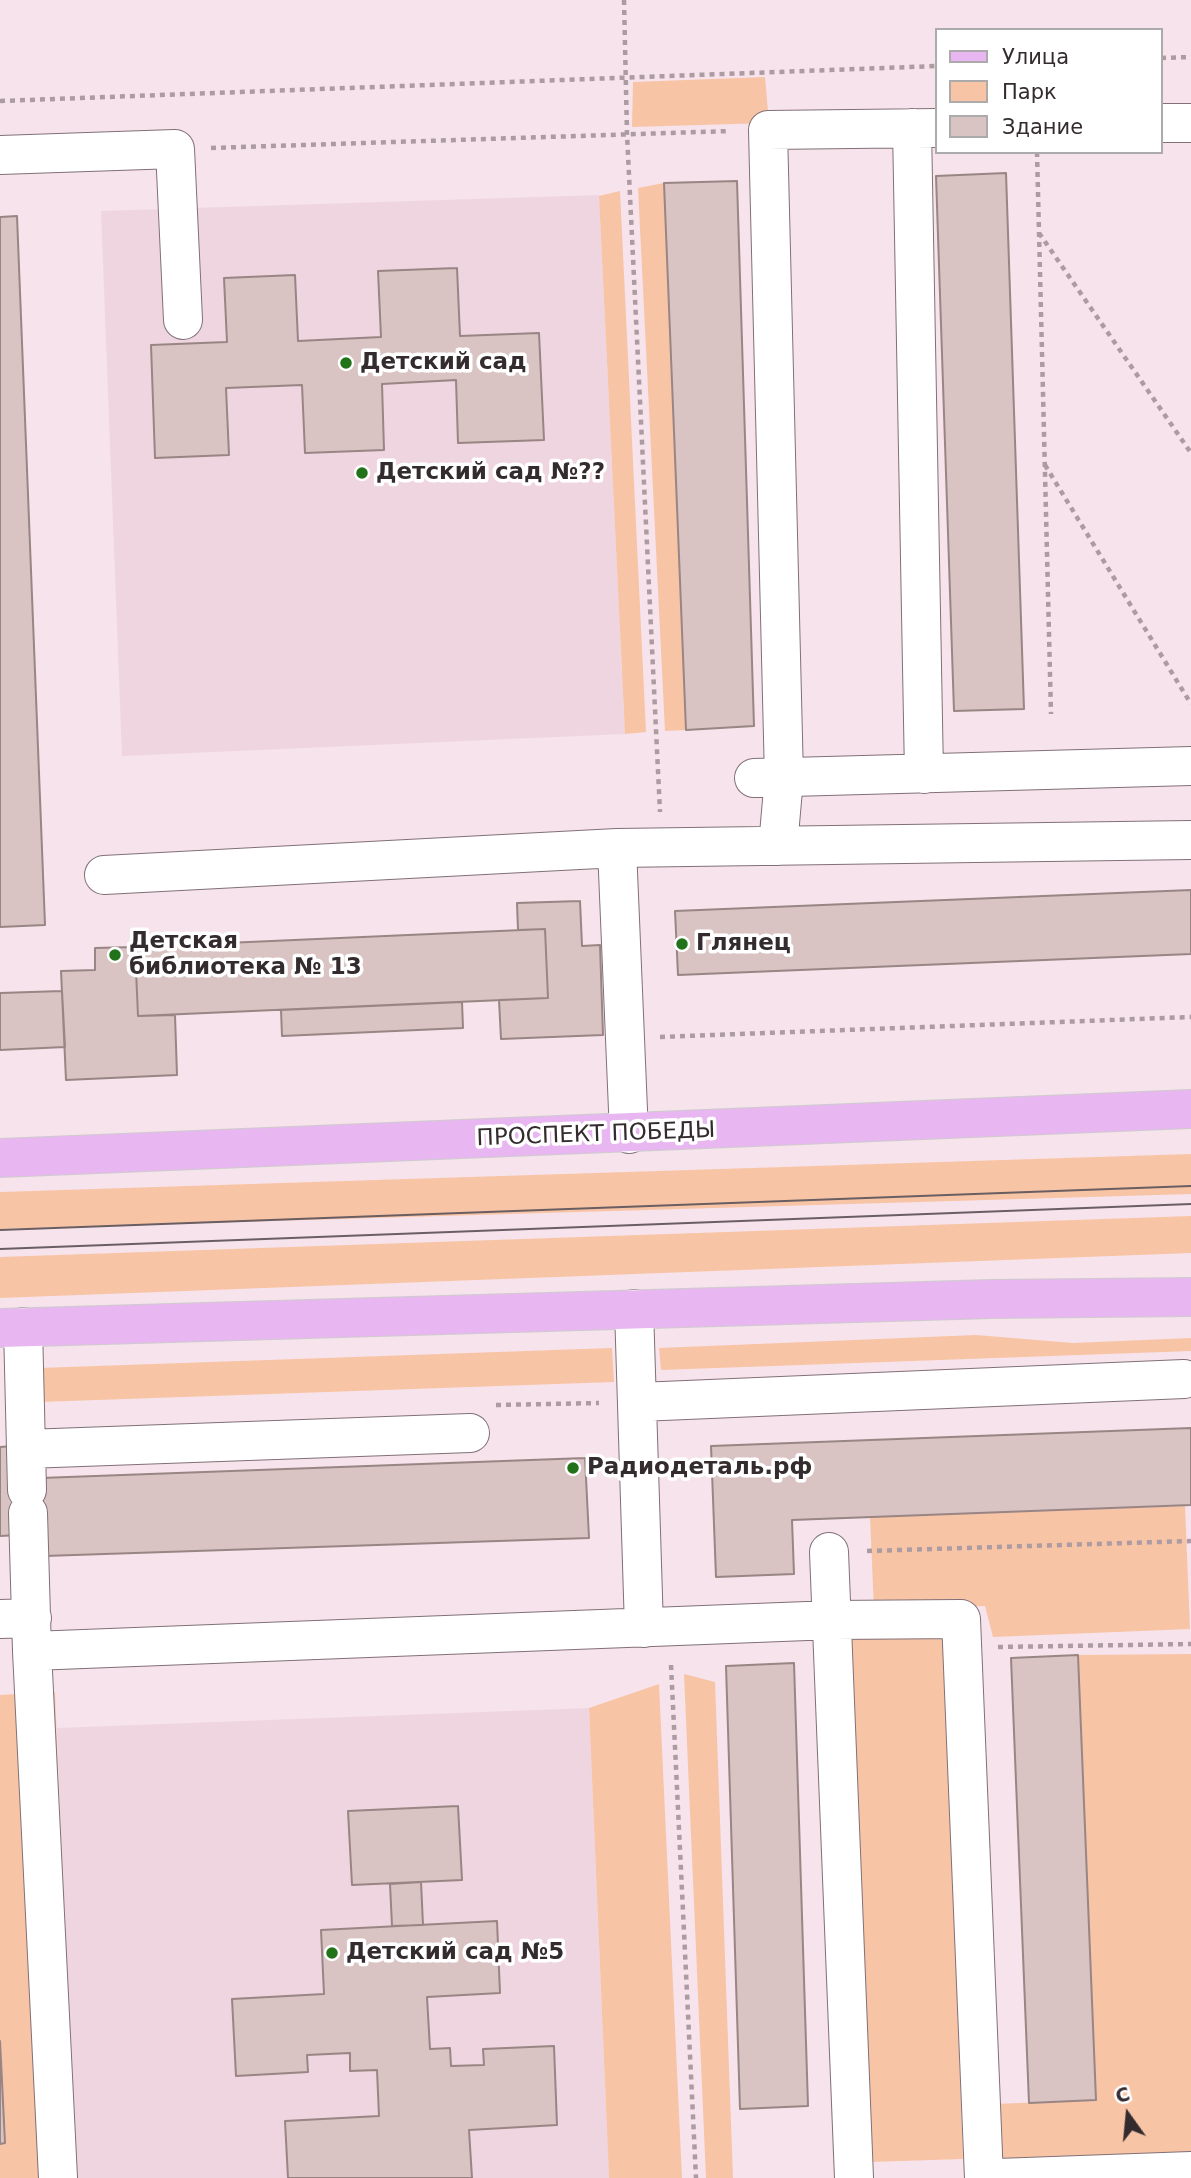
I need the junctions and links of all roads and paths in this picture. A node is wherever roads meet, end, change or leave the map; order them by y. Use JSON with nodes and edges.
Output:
{"nodes":[{"id":1,"x":624,"y":0,"type":"edge"},
{"id":2,"x":1191,"y":57,"type":"edge"},
{"id":3,"x":1163,"y":58,"type":"edge"},
{"id":4,"x":936,"y":66,"type":"edge"},
{"id":5,"x":628,"y":78,"type":"junction"},
{"id":6,"x":0,"y":101,"type":"edge"},
{"id":7,"x":1163,"y":123,"type":"edge"},
{"id":8,"x":1191,"y":123,"type":"edge"},
{"id":9,"x":924,"y":128,"type":"edge"},
{"id":10,"x":768,"y":130,"type":"junction"},
{"id":11,"x":627,"y":134,"type":"junction"},
{"id":12,"x":175,"y":149,"type":"junction"},
{"id":13,"x":1037,"y":154,"type":"edge"},
{"id":14,"x":0,"y":155,"type":"edge"},
{"id":15,"x":1039,"y":232,"type":"junction"},
{"id":16,"x":183,"y":320,"type":"dead end"},
{"id":17,"x":1191,"y":453,"type":"edge"},
{"id":18,"x":1045,"y":464,"type":"junction"},
{"id":19,"x":1191,"y":704,"type":"edge"},
{"id":20,"x":1051,"y":713,"type":"dead end"},
{"id":21,"x":1191,"y":766,"type":"edge"},
{"id":22,"x":924,"y":774,"type":"junction"},
{"id":23,"x":769,"y":778,"type":"junction"},
{"id":24,"x":1191,"y":840,"type":"edge"},
{"id":25,"x":778,"y":846,"type":"junction"},
{"id":26,"x":617,"y":848,"type":"junction"},
{"id":27,"x":662,"y":848,"type":"junction"},
{"id":28,"x":104,"y":875,"type":"dead end"},
{"id":29,"x":1191,"y":1017,"type":"edge"},
{"id":30,"x":625,"y":1038,"type":"junction"},
{"id":31,"x":1191,"y":1109,"type":"edge"},
{"id":32,"x":629,"y":1134,"type":"junction"},
{"id":33,"x":0,"y":1158,"type":"edge"},
{"id":34,"x":1191,"y":1297,"type":"edge"},
{"id":35,"x":634,"y":1309,"type":"junction"},
{"id":36,"x":11,"y":1327,"type":"edge"},
{"id":37,"x":1184,"y":1379,"type":"dead end"},
{"id":38,"x":639,"y":1402,"type":"junction"},
{"id":39,"x":470,"y":1433,"type":"dead end"},
{"id":40,"x":26,"y":1449,"type":"junction"},
{"id":41,"x":1191,"y":1541,"type":"edge"},
{"id":42,"x":830,"y":1552,"type":"joint"},
{"id":43,"x":833,"y":1620,"type":"junction"},
{"id":44,"x":657,"y":1628,"type":"junction"},
{"id":45,"x":21,"y":1629,"type":"edge"},
{"id":46,"x":1191,"y":1644,"type":"edge"},
{"id":47,"x":963,"y":1648,"type":"junction"},
{"id":48,"x":1191,"y":2171,"type":"edge"},
{"id":49,"x":58,"y":2178,"type":"edge"},
{"id":50,"x":696,"y":2178,"type":"edge"},
{"id":51,"x":854,"y":2178,"type":"edge"},
{"id":52,"x":984,"y":2178,"type":"edge"},
{"id":53,"x":998,"y":2178,"type":"edge"}],
"edges":[{"from":1,"to":5,"type":"path"},
{"from":2,"to":3,"type":"path"},
{"from":4,"to":5,"type":"path"},
{"from":5,"to":6,"type":"path"},
{"from":5,"to":11,"type":"path"},
{"from":7,"to":8,"type":"lane"},
{"from":9,"to":10,"type":"lane"},
{"from":9,"to":22,"type":"lane"},
{"from":10,"to":11,"type":"path"},
{"from":10,"to":23,"type":"lane"},
{"from":11,"to":12,"type":"path"},
{"from":11,"to":27,"type":"path"},
{"from":12,"to":14,"type":"lane"},
{"from":12,"to":16,"type":"lane"},
{"from":13,"to":15,"type":"path"},
{"from":15,"to":17,"type":"path"},
{"from":15,"to":18,"type":"path"},
{"from":18,"to":19,"type":"path"},
{"from":18,"to":20,"type":"path"},
{"from":21,"to":22,"type":"lane"},
{"from":22,"to":23,"type":"lane"},
{"from":23,"to":25,"type":"lane"},
{"from":24,"to":25,"type":"lane"},
{"from":25,"to":27,"type":"lane"},
{"from":26,"to":27,"type":"lane"},
{"from":26,"to":28,"type":"lane"},
{"from":26,"to":30,"type":"lane"},
{"from":29,"to":30,"type":"path"},
{"from":30,"to":32,"type":"lane"},
{"from":31,"to":32,"type":"main road","name":"ПРОСПЕКТ ПОБЕДЫ"},
{"from":32,"to":33,"type":"main road","name":"ПРОСПЕКТ ПОБЕДЫ"},
{"from":34,"to":35,"type":"main road"},
{"from":35,"to":36,"type":"main road"},
{"from":35,"to":38,"type":"lane"},
{"from":36,"to":40,"type":"lane"},
{"from":37,"to":38,"type":"lane"},
{"from":38,"to":44,"type":"lane"},
{"from":39,"to":40,"type":"lane"},
{"from":40,"to":45,"type":"lane"},
{"from":41,"to":42,"type":"path"},
{"from":42,"to":43,"type":"lane"},
{"from":43,"to":44,"type":"lane"},
{"from":43,"to":47,"type":"lane"},
{"from":43,"to":51,"type":"lane"},
{"from":44,"to":45,"type":"lane"},
{"from":44,"to":50,"type":"path"},
{"from":45,"to":49,"type":"lane"},
{"from":46,"to":47,"type":"path"},
{"from":47,"to":52,"type":"lane"},
{"from":48,"to":53,"type":"lane"}]}
